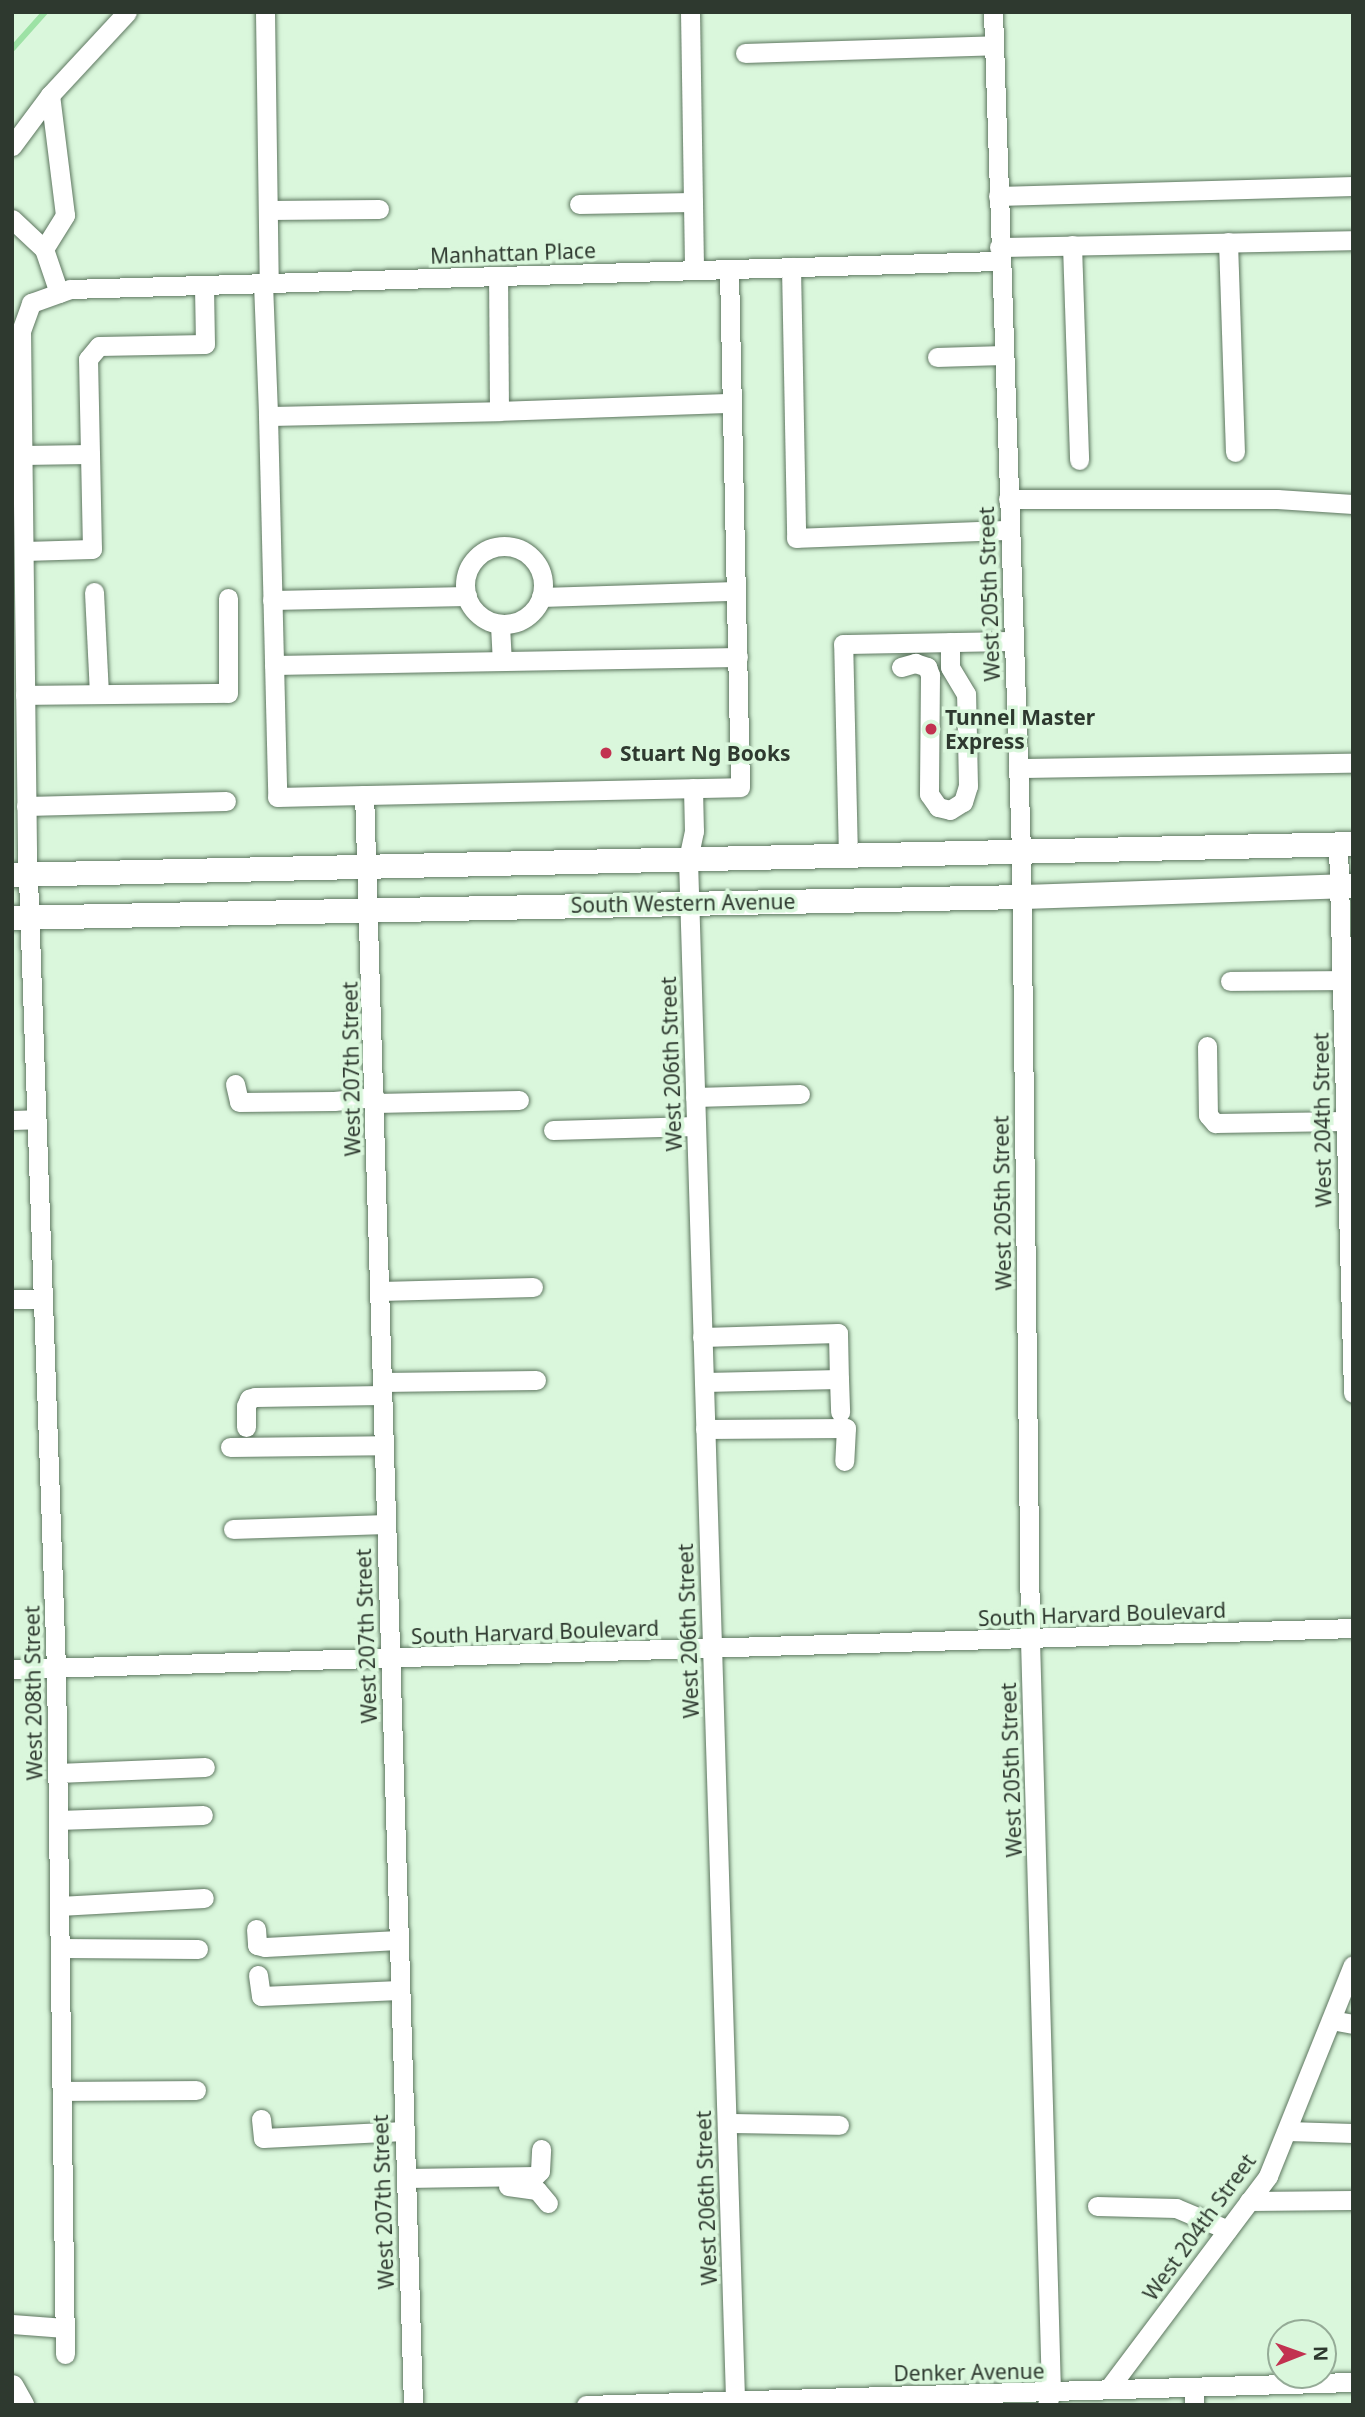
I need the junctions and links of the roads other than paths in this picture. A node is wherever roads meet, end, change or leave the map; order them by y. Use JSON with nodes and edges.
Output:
{"nodes":[{"id":1,"x":127,"y":12,"type":"edge"},
{"id":2,"x":265,"y":12,"type":"edge"},
{"id":3,"x":690,"y":12,"type":"edge"},
{"id":4,"x":993,"y":12,"type":"edge"},
{"id":5,"x":994,"y":45,"type":"junction"},
{"id":6,"x":745,"y":53,"type":"dead end"},
{"id":7,"x":50,"y":95,"type":"junction"},
{"id":8,"x":12,"y":146,"type":"edge"},
{"id":9,"x":1353,"y":186,"type":"edge"},
{"id":10,"x":998,"y":196,"type":"junction"},
{"id":11,"x":693,"y":202,"type":"junction"},
{"id":12,"x":579,"y":204,"type":"dead end"},
{"id":13,"x":379,"y":209,"type":"dead end"},
{"id":14,"x":268,"y":210,"type":"junction"},
{"id":15,"x":12,"y":219,"type":"edge"},
{"id":16,"x":1353,"y":240,"type":"edge"},
{"id":17,"x":1228,"y":242,"type":"junction"},
{"id":18,"x":1072,"y":245,"type":"junction"},
{"id":19,"x":44,"y":249,"type":"junction"},
{"id":20,"x":999,"y":254,"type":"junction"},
{"id":21,"x":791,"y":267,"type":"junction"},
{"id":22,"x":729,"y":269,"type":"junction"},
{"id":23,"x":694,"y":270,"type":"junction"},
{"id":24,"x":498,"y":276,"type":"junction"},
{"id":25,"x":266,"y":283,"type":"junction"},
{"id":26,"x":204,"y":285,"type":"junction"},
{"id":27,"x":59,"y":293,"type":"junction"},
{"id":28,"x":32,"y":303,"type":"joint"},
{"id":29,"x":1003,"y":355,"type":"junction"},
{"id":30,"x":937,"y":357,"type":"dead end"},
{"id":31,"x":17,"y":377,"type":"edge"},
{"id":32,"x":732,"y":403,"type":"junction"},
{"id":33,"x":499,"y":411,"type":"junction"},
{"id":34,"x":268,"y":416,"type":"junction"},
{"id":35,"x":1235,"y":453,"type":"dead end"},
{"id":36,"x":90,"y":454,"type":"junction"},
{"id":37,"x":22,"y":455,"type":"junction"},
{"id":38,"x":1079,"y":460,"type":"dead end"},
{"id":39,"x":1008,"y":499,"type":"junction"},
{"id":40,"x":1353,"y":504,"type":"edge"},
{"id":41,"x":1009,"y":530,"type":"junction"},
{"id":42,"x":20,"y":556,"type":"edge"},
{"id":43,"x":736,"y":591,"type":"junction"},
{"id":44,"x":94,"y":593,"type":"dead end"},
{"id":45,"x":467,"y":596,"type":"junction"},
{"id":46,"x":541,"y":597,"type":"junction"},
{"id":47,"x":228,"y":598,"type":"dead end"},
{"id":48,"x":272,"y":600,"type":"junction"},
{"id":49,"x":19,"y":625,"type":"edge"},
{"id":50,"x":500,"y":625,"type":"junction"},
{"id":51,"x":1014,"y":641,"type":"junction"},
{"id":52,"x":950,"y":642,"type":"junction"},
{"id":53,"x":737,"y":657,"type":"junction"},
{"id":54,"x":502,"y":661,"type":"junction"},
{"id":55,"x":274,"y":665,"type":"junction"},
{"id":56,"x":901,"y":667,"type":"dead end"},
{"id":57,"x":99,"y":694,"type":"junction"},
{"id":58,"x":25,"y":695,"type":"junction"},
{"id":59,"x":1353,"y":763,"type":"edge"},
{"id":60,"x":1018,"y":768,"type":"junction"},
{"id":61,"x":692,"y":788,"type":"junction"},
{"id":62,"x":365,"y":795,"type":"junction"},
{"id":63,"x":226,"y":801,"type":"dead end"},
{"id":64,"x":26,"y":806,"type":"junction"},
{"id":65,"x":1345,"y":845,"type":"edge"},
{"id":66,"x":1021,"y":853,"type":"junction"},
{"id":67,"x":848,"y":857,"type":"junction"},
{"id":68,"x":688,"y":860,"type":"junction"},
{"id":69,"x":368,"y":865,"type":"junction"},
{"id":70,"x":20,"y":875,"type":"edge"},
{"id":71,"x":1346,"y":886,"type":"edge"},
{"id":72,"x":1021,"y":897,"type":"junction"},
{"id":73,"x":689,"y":904,"type":"junction"},
{"id":74,"x":370,"y":911,"type":"junction"},
{"id":75,"x":20,"y":918,"type":"edge"},
{"id":76,"x":1341,"y":980,"type":"junction"},
{"id":77,"x":1230,"y":981,"type":"dead end"},
{"id":78,"x":1207,"y":1046,"type":"dead end"},
{"id":79,"x":235,"y":1084,"type":"dead end"},
{"id":80,"x":800,"y":1094,"type":"dead end"},
{"id":81,"x":695,"y":1097,"type":"junction"},
{"id":82,"x":375,"y":1100,"type":"junction"},
{"id":83,"x":519,"y":1101,"type":"dead end"},
{"id":84,"x":36,"y":1119,"type":"junction"},
{"id":85,"x":12,"y":1120,"type":"edge"},
{"id":86,"x":1345,"y":1121,"type":"junction"},
{"id":87,"x":696,"y":1126,"type":"junction"},
{"id":88,"x":553,"y":1130,"type":"dead end"},
{"id":89,"x":1350,"y":1267,"type":"edge"},
{"id":90,"x":533,"y":1287,"type":"dead end"},
{"id":91,"x":380,"y":1291,"type":"junction"},
{"id":92,"x":12,"y":1299,"type":"edge"},
{"id":93,"x":43,"y":1299,"type":"junction"},
{"id":94,"x":702,"y":1337,"type":"junction"},
{"id":95,"x":839,"y":1379,"type":"junction"},
{"id":96,"x":536,"y":1380,"type":"dead end"},
{"id":97,"x":704,"y":1382,"type":"junction"},
{"id":98,"x":382,"y":1389,"type":"junction"},
{"id":99,"x":1353,"y":1393,"type":"edge"},
{"id":100,"x":840,"y":1412,"type":"dead end"},
{"id":101,"x":246,"y":1427,"type":"dead end"},
{"id":102,"x":705,"y":1429,"type":"junction"},
{"id":103,"x":383,"y":1445,"type":"junction"},
{"id":104,"x":230,"y":1447,"type":"dead end"},
{"id":105,"x":844,"y":1461,"type":"dead end"},
{"id":106,"x":386,"y":1524,"type":"junction"},
{"id":107,"x":233,"y":1529,"type":"dead end"},
{"id":108,"x":1353,"y":1628,"type":"edge"},
{"id":109,"x":1030,"y":1640,"type":"junction"},
{"id":110,"x":712,"y":1650,"type":"junction"},
{"id":111,"x":389,"y":1659,"type":"junction"},
{"id":112,"x":56,"y":1668,"type":"junction"},
{"id":113,"x":12,"y":1669,"type":"edge"},
{"id":114,"x":205,"y":1767,"type":"dead end"},
{"id":115,"x":58,"y":1773,"type":"junction"},
{"id":116,"x":203,"y":1815,"type":"dead end"},
{"id":117,"x":58,"y":1820,"type":"junction"},
{"id":118,"x":204,"y":1898,"type":"dead end"},
{"id":119,"x":59,"y":1906,"type":"junction"},
{"id":120,"x":256,"y":1929,"type":"dead end"},
{"id":121,"x":398,"y":1940,"type":"junction"},
{"id":122,"x":60,"y":1948,"type":"junction"},
{"id":123,"x":198,"y":1949,"type":"dead end"},
{"id":124,"x":1353,"y":1965,"type":"edge"},
{"id":125,"x":258,"y":1975,"type":"dead end"},
{"id":126,"x":400,"y":1990,"type":"junction"},
{"id":127,"x":1331,"y":2020,"type":"junction"},
{"id":128,"x":1353,"y":2024,"type":"edge"},
{"id":129,"x":195,"y":2090,"type":"dead end"},
{"id":130,"x":62,"y":2091,"type":"junction"},
{"id":131,"x":261,"y":2119,"type":"dead end"},
{"id":132,"x":727,"y":2123,"type":"junction"},
{"id":133,"x":839,"y":2125,"type":"dead end"},
{"id":134,"x":404,"y":2131,"type":"junction"},
{"id":135,"x":1287,"y":2131,"type":"junction"},
{"id":136,"x":1353,"y":2133,"type":"edge"},
{"id":137,"x":541,"y":2148,"type":"dead end"},
{"id":138,"x":406,"y":2184,"type":"junction"},
{"id":139,"x":1353,"y":2200,"type":"edge"},
{"id":140,"x":1249,"y":2201,"type":"junction"},
{"id":141,"x":548,"y":2203,"type":"dead end"},
{"id":142,"x":1097,"y":2206,"type":"dead end"},
{"id":143,"x":1228,"y":2230,"type":"junction"},
{"id":144,"x":12,"y":2324,"type":"edge"},
{"id":145,"x":65,"y":2328,"type":"junction"},
{"id":146,"x":65,"y":2354,"type":"dead end"},
{"id":147,"x":1353,"y":2382,"type":"edge"},
{"id":148,"x":12,"y":2387,"type":"edge"},
{"id":149,"x":1109,"y":2388,"type":"junction"},
{"id":150,"x":1194,"y":2396,"type":"edge"},
{"id":151,"x":987,"y":2399,"type":"edge"},
{"id":152,"x":1049,"y":2399,"type":"edge"},
{"id":153,"x":735,"y":2400,"type":"junction"},
{"id":154,"x":628,"y":2404,"type":"edge"},
{"id":155,"x":22,"y":2405,"type":"edge"},
{"id":156,"x":412,"y":2405,"type":"edge"},
{"id":157,"x":586,"y":2405,"type":"edge"}],
"edges":[{"from":1,"to":7,"type":"street"},
{"from":2,"to":14,"type":"street"},
{"from":3,"to":11,"type":"street"},
{"from":4,"to":5,"type":"street","name":"West 205th Street"},
{"from":5,"to":6,"type":"street"},
{"from":5,"to":10,"type":"street","name":"West 205th Street"},
{"from":7,"to":8,"type":"street"},
{"from":7,"to":19,"type":"street"},
{"from":9,"to":10,"type":"street"},
{"from":10,"to":20,"type":"street","name":"West 205th Street"},
{"from":11,"to":12,"type":"street"},
{"from":11,"to":23,"type":"street"},
{"from":13,"to":14,"type":"street"},
{"from":14,"to":25,"type":"street"},
{"from":15,"to":19,"type":"street"},
{"from":16,"to":17,"type":"street","name":"Manhattan Place"},
{"from":17,"to":18,"type":"street","name":"Manhattan Place"},
{"from":17,"to":35,"type":"street"},
{"from":18,"to":20,"type":"street","name":"Manhattan Place"},
{"from":18,"to":38,"type":"street"},
{"from":19,"to":27,"type":"street"},
{"from":20,"to":21,"type":"street","name":"Manhattan Place"},
{"from":20,"to":29,"type":"street","name":"West 205th Street"},
{"from":21,"to":22,"type":"street","name":"Manhattan Place"},
{"from":21,"to":41,"type":"street"},
{"from":22,"to":23,"type":"street","name":"Manhattan Place"},
{"from":22,"to":32,"type":"street"},
{"from":23,"to":24,"type":"street","name":"Manhattan Place"},
{"from":24,"to":25,"type":"street","name":"Manhattan Place"},
{"from":24,"to":33,"type":"street"},
{"from":25,"to":26,"type":"street","name":"Manhattan Place"},
{"from":25,"to":34,"type":"street"},
{"from":26,"to":27,"type":"street","name":"Manhattan Place"},
{"from":26,"to":36,"type":"street"},
{"from":27,"to":28,"type":"street","name":"Manhattan Place"},
{"from":28,"to":31,"type":"street","name":"West 208th Street"},
{"from":29,"to":30,"type":"street"},
{"from":29,"to":39,"type":"street","name":"West 205th Street"},
{"from":31,"to":37,"type":"street","name":"West 208th Street"},
{"from":32,"to":33,"type":"street"},
{"from":32,"to":43,"type":"street"},
{"from":33,"to":34,"type":"street"},
{"from":34,"to":48,"type":"street"},
{"from":36,"to":37,"type":"street"},
{"from":36,"to":42,"type":"street"},
{"from":37,"to":42,"type":"street","name":"West 208th Street"},
{"from":39,"to":40,"type":"street"},
{"from":39,"to":41,"type":"street","name":"West 205th Street"},
{"from":41,"to":51,"type":"street","name":"West 205th Street"},
{"from":42,"to":49,"type":"street","name":"West 208th Street"},
{"from":43,"to":46,"type":"street"},
{"from":43,"to":53,"type":"street"},
{"from":44,"to":57,"type":"street"},
{"from":45,"to":46,"type":"street"},
{"from":45,"to":48,"type":"street"},
{"from":45,"to":50,"type":"street"},
{"from":46,"to":50,"type":"street"},
{"from":47,"to":57,"type":"street"},
{"from":48,"to":55,"type":"street"},
{"from":49,"to":58,"type":"street","name":"West 208th Street"},
{"from":50,"to":54,"type":"street"},
{"from":51,"to":52,"type":"street"},
{"from":51,"to":60,"type":"street","name":"West 205th Street"},
{"from":52,"to":56,"type":"street"},
{"from":52,"to":67,"type":"street"},
{"from":53,"to":54,"type":"street"},
{"from":53,"to":61,"type":"street"},
{"from":54,"to":55,"type":"street"},
{"from":55,"to":62,"type":"street"},
{"from":57,"to":58,"type":"street"},
{"from":58,"to":64,"type":"street","name":"West 208th Street"},
{"from":59,"to":60,"type":"street"},
{"from":60,"to":66,"type":"street","name":"West 205th Street"},
{"from":61,"to":62,"type":"street"},
{"from":61,"to":68,"type":"street","name":"West 206th Street"},
{"from":62,"to":69,"type":"street","name":"West 207th Street"},
{"from":63,"to":64,"type":"street"},
{"from":64,"to":70,"type":"street","name":"West 208th Street"},
{"from":65,"to":66,"type":"main road","name":"South Western Avenue"},
{"from":65,"to":71,"type":"street","name":"West 204th Street"},
{"from":66,"to":67,"type":"main road","name":"South Western Avenue"},
{"from":66,"to":72,"type":"street","name":"West 205th Street"},
{"from":67,"to":68,"type":"main road","name":"South Western Avenue"},
{"from":68,"to":69,"type":"main road","name":"South Western Avenue"},
{"from":68,"to":73,"type":"street","name":"West 206th Street"},
{"from":69,"to":70,"type":"main road","name":"South Western Avenue"},
{"from":69,"to":74,"type":"street","name":"West 207th Street"},
{"from":70,"to":75,"type":"street","name":"West 208th Street"},
{"from":71,"to":72,"type":"main road","name":"South Western Avenue"},
{"from":71,"to":76,"type":"street","name":"West 204th Street"},
{"from":72,"to":73,"type":"main road","name":"South Western Avenue"},
{"from":72,"to":109,"type":"street","name":"West 205th Street"},
{"from":73,"to":74,"type":"main road","name":"South Western Avenue"},
{"from":73,"to":81,"type":"street","name":"West 206th Street"},
{"from":74,"to":75,"type":"main road","name":"South Western Avenue"},
{"from":74,"to":82,"type":"street","name":"West 207th Street"},
{"from":75,"to":84,"type":"street","name":"West 208th Street"},
{"from":76,"to":77,"type":"street"},
{"from":76,"to":86,"type":"street","name":"West 204th Street"},
{"from":78,"to":86,"type":"street"},
{"from":79,"to":82,"type":"street"},
{"from":80,"to":81,"type":"street"},
{"from":81,"to":87,"type":"street","name":"West 206th Street"},
{"from":82,"to":83,"type":"street"},
{"from":82,"to":91,"type":"street","name":"West 207th Street"},
{"from":84,"to":85,"type":"street"},
{"from":84,"to":93,"type":"street","name":"West 208th Street"},
{"from":86,"to":89,"type":"street","name":"West 204th Street"},
{"from":87,"to":88,"type":"street"},
{"from":87,"to":94,"type":"street","name":"West 206th Street"},
{"from":89,"to":99,"type":"street","name":"West 204th Street"},
{"from":90,"to":91,"type":"street"},
{"from":91,"to":98,"type":"street","name":"West 207th Street"},
{"from":92,"to":93,"type":"street"},
{"from":93,"to":112,"type":"street","name":"West 208th Street"},
{"from":94,"to":95,"type":"street"},
{"from":94,"to":97,"type":"street","name":"West 206th Street"},
{"from":95,"to":97,"type":"street"},
{"from":95,"to":100,"type":"street"},
{"from":96,"to":98,"type":"street"},
{"from":97,"to":102,"type":"street","name":"West 206th Street"},
{"from":98,"to":101,"type":"street"},
{"from":98,"to":103,"type":"street","name":"West 207th Street"},
{"from":102,"to":105,"type":"street"},
{"from":102,"to":110,"type":"street","name":"West 206th Street"},
{"from":103,"to":104,"type":"street"},
{"from":103,"to":106,"type":"street","name":"West 207th Street"},
{"from":106,"to":107,"type":"street"},
{"from":106,"to":111,"type":"street","name":"West 207th Street"},
{"from":108,"to":109,"type":"street","name":"South Harvard Boulevard"},
{"from":109,"to":110,"type":"street","name":"South Harvard Boulevard"},
{"from":109,"to":152,"type":"street","name":"West 205th Street"},
{"from":110,"to":111,"type":"street","name":"South Harvard Boulevard"},
{"from":110,"to":132,"type":"street","name":"West 206th Street"},
{"from":111,"to":112,"type":"street","name":"South Harvard Boulevard"},
{"from":111,"to":121,"type":"street","name":"West 207th Street"},
{"from":112,"to":113,"type":"street","name":"South Harvard Boulevard"},
{"from":112,"to":115,"type":"street","name":"West 208th Street"},
{"from":114,"to":115,"type":"street"},
{"from":115,"to":117,"type":"street","name":"West 208th Street"},
{"from":116,"to":117,"type":"street"},
{"from":117,"to":119,"type":"street","name":"West 208th Street"},
{"from":118,"to":119,"type":"street"},
{"from":119,"to":122,"type":"street","name":"West 208th Street"},
{"from":120,"to":121,"type":"street"},
{"from":121,"to":126,"type":"street","name":"West 207th Street"},
{"from":122,"to":123,"type":"street"},
{"from":122,"to":130,"type":"street","name":"West 208th Street"},
{"from":124,"to":127,"type":"street","name":"West 204th Street"},
{"from":125,"to":126,"type":"street"},
{"from":126,"to":134,"type":"street","name":"West 207th Street"},
{"from":127,"to":128,"type":"street"},
{"from":127,"to":135,"type":"street","name":"West 204th Street"},
{"from":129,"to":130,"type":"street"},
{"from":130,"to":145,"type":"street","name":"West 208th Street"},
{"from":131,"to":134,"type":"street"},
{"from":132,"to":133,"type":"street"},
{"from":132,"to":153,"type":"street","name":"West 206th Street"},
{"from":134,"to":138,"type":"street","name":"West 207th Street"},
{"from":135,"to":136,"type":"street"},
{"from":135,"to":140,"type":"street","name":"West 204th Street"},
{"from":137,"to":138,"type":"street"},
{"from":138,"to":141,"type":"street"},
{"from":138,"to":156,"type":"street","name":"West 207th Street"},
{"from":139,"to":140,"type":"street"},
{"from":140,"to":143,"type":"street","name":"West 204th Street"},
{"from":142,"to":143,"type":"street"},
{"from":143,"to":149,"type":"street","name":"West 204th Street"},
{"from":144,"to":145,"type":"street"},
{"from":145,"to":146,"type":"street","name":"West 208th Street"},
{"from":147,"to":150,"type":"street","name":"Denker Avenue"},
{"from":148,"to":155,"type":"main road"},
{"from":149,"to":150,"type":"street","name":"Denker Avenue"},
{"from":149,"to":152,"type":"street","name":"Denker Avenue"},
{"from":151,"to":152,"type":"street","name":"Denker Avenue"},
{"from":151,"to":153,"type":"street","name":"Denker Avenue"},
{"from":153,"to":154,"type":"street","name":"Denker Avenue"},
{"from":154,"to":157,"type":"street","name":"Denker Avenue"}]}
